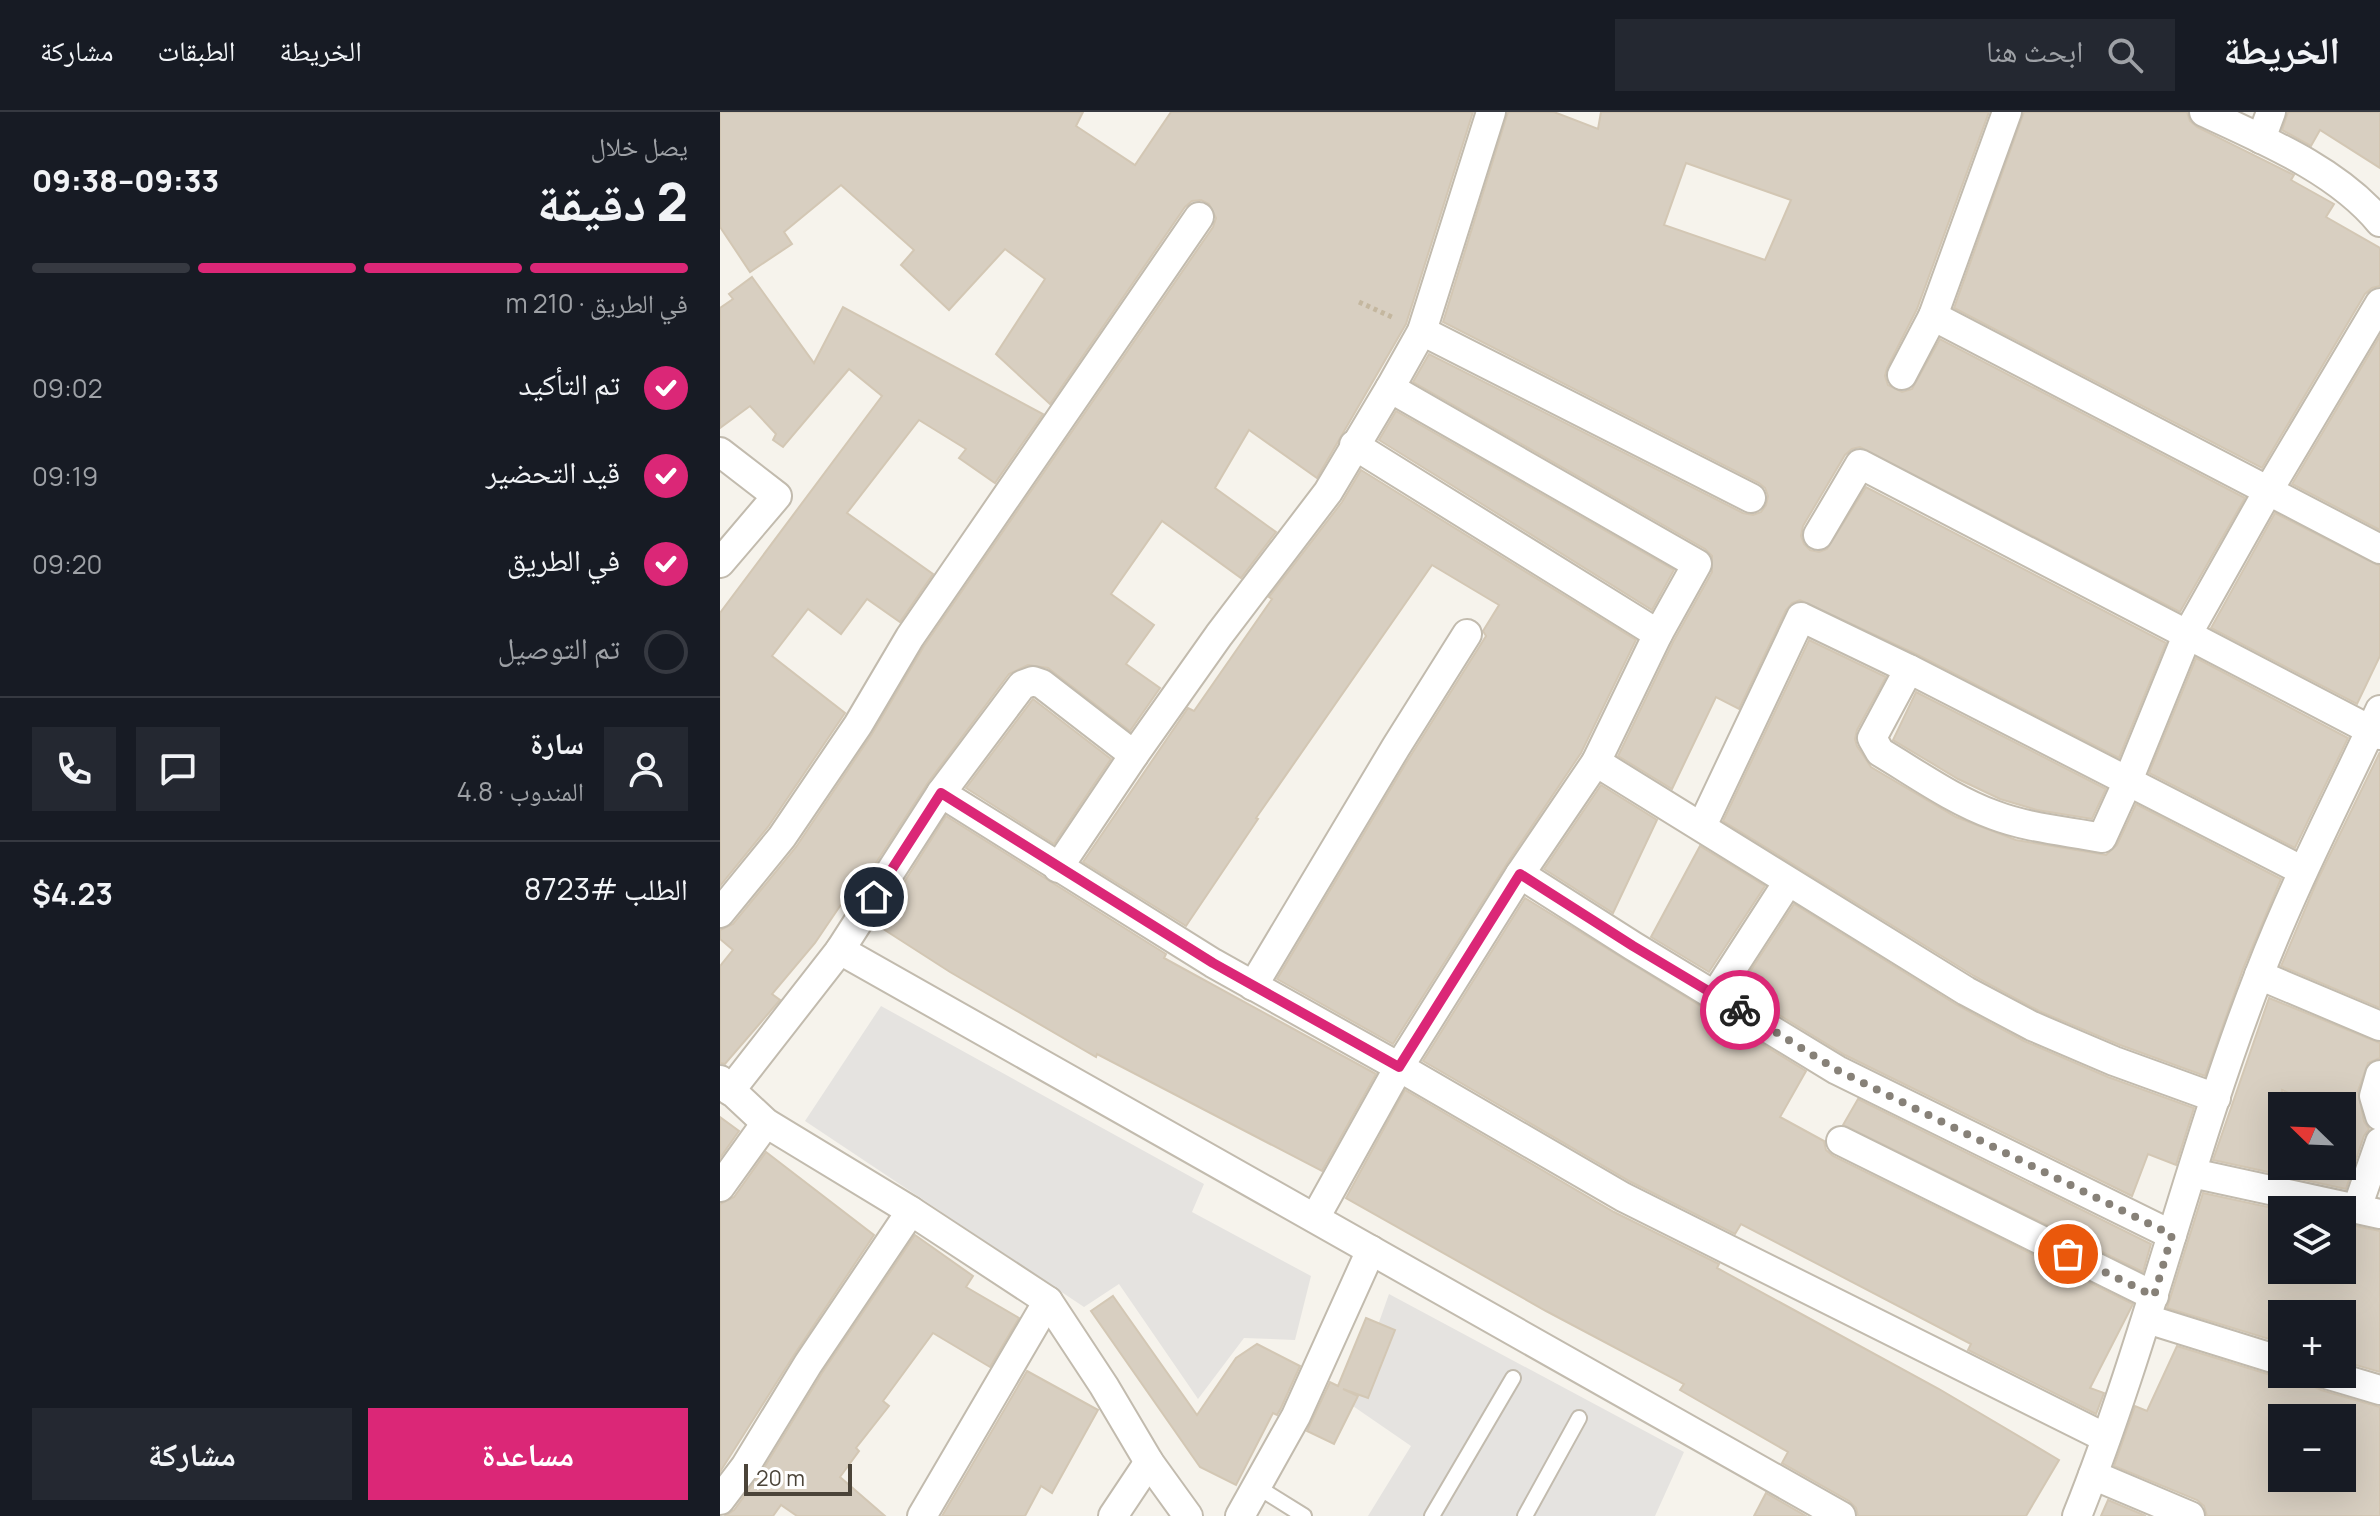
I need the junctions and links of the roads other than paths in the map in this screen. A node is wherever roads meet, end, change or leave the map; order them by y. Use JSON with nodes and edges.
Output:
{"nodes":[{"id":1,"x":1491,"y":112,"type":"edge"},
{"id":2,"x":2007,"y":112,"type":"edge"},
{"id":3,"x":2204,"y":112,"type":"edge"},
{"id":4,"x":2271,"y":112,"type":"edge"},
{"id":5,"x":2261,"y":139,"type":"junction"},
{"id":6,"x":1199,"y":217,"type":"dead end"},
{"id":7,"x":2380,"y":222,"type":"edge"},
{"id":8,"x":2380,"y":303,"type":"edge"},
{"id":9,"x":1933,"y":316,"type":"junction"},
{"id":10,"x":1422,"y":331,"type":"junction"},
{"id":11,"x":1902,"y":375,"type":"dead end"},
{"id":12,"x":1390,"y":388,"type":"junction"},
{"id":13,"x":1354,"y":445,"type":"junction"},
{"id":14,"x":720,"y":452,"type":"edge"},
{"id":15,"x":2268,"y":491,"type":"junction"},
{"id":16,"x":1751,"y":498,"type":"dead end"},
{"id":17,"x":1818,"y":535,"type":"dead end"},
{"id":18,"x":2380,"y":549,"type":"edge"},
{"id":19,"x":720,"y":563,"type":"edge"},
{"id":20,"x":2188,"y":633,"type":"junction"},
{"id":21,"x":1467,"y":634,"type":"dead end"},
{"id":22,"x":1658,"y":634,"type":"junction"},
{"id":23,"x":1909,"y":669,"type":"junction"},
{"id":24,"x":2377,"y":725,"type":"edge"},
{"id":25,"x":1134,"y":755,"type":"junction"},
{"id":26,"x":1596,"y":762,"type":"junction"},
{"id":27,"x":2127,"y":783,"type":"junction"},
{"id":28,"x":941,"y":793,"type":"junction"},
{"id":29,"x":1702,"y":826,"type":"junction"},
{"id":30,"x":1058,"y":868,"type":"junction"},
{"id":31,"x":2303,"y":871,"type":"junction"},
{"id":32,"x":1520,"y":874,"type":"junction"},
{"id":33,"x":1788,"y":882,"type":"junction"},
{"id":34,"x":720,"y":913,"type":"edge"},
{"id":35,"x":840,"y":950,"type":"junction"},
{"id":36,"x":2259,"y":975,"type":"junction"},
{"id":37,"x":1253,"y":986,"type":"junction"},
{"id":38,"x":1715,"y":995,"type":"junction"},
{"id":39,"x":2380,"y":1026,"type":"edge"},
{"id":40,"x":1399,"y":1067,"type":"junction"},
{"id":41,"x":2380,"y":1075,"type":"edge"},
{"id":42,"x":725,"y":1086,"type":"edge"},
{"id":43,"x":2216,"y":1098,"type":"junction"},
{"id":44,"x":2380,"y":1116,"type":"edge"},
{"id":45,"x":766,"y":1123,"type":"junction"},
{"id":46,"x":1841,"y":1141,"type":"dead end"},
{"id":47,"x":2380,"y":1142,"type":"edge"},
{"id":48,"x":2192,"y":1173,"type":"junction"},
{"id":49,"x":720,"y":1187,"type":"edge"},
{"id":50,"x":911,"y":1211,"type":"junction"},
{"id":51,"x":2369,"y":1211,"type":"edge"},
{"id":52,"x":1315,"y":1218,"type":"junction"},
{"id":53,"x":2172,"y":1235,"type":"junction"},
{"id":54,"x":1371,"y":1250,"type":"junction"},
{"id":55,"x":1048,"y":1301,"type":"junction"},
{"id":56,"x":2150,"y":1307,"type":"junction"},
{"id":57,"x":2268,"y":1355,"type":"edge"},
{"id":58,"x":1513,"y":1378,"type":"dead end"},
{"id":59,"x":2356,"y":1383,"type":"edge"},
{"id":60,"x":2380,"y":1390,"type":"edge"},
{"id":61,"x":1579,"y":1418,"type":"dead end"},
{"id":62,"x":2106,"y":1438,"type":"junction"},
{"id":63,"x":1149,"y":1462,"type":"junction"},
{"id":64,"x":2093,"y":1475,"type":"junction"},
{"id":65,"x":1256,"y":1486,"type":"junction"},
{"id":66,"x":720,"y":1500,"type":"edge"},
{"id":67,"x":922,"y":1516,"type":"edge"},
{"id":68,"x":1113,"y":1516,"type":"edge"},
{"id":69,"x":1188,"y":1516,"type":"edge"},
{"id":70,"x":1240,"y":1516,"type":"edge"},
{"id":71,"x":1304,"y":1516,"type":"edge"},
{"id":72,"x":1432,"y":1516,"type":"edge"},
{"id":73,"x":1525,"y":1516,"type":"edge"},
{"id":74,"x":1841,"y":1516,"type":"edge"},
{"id":75,"x":2077,"y":1516,"type":"edge"},
{"id":76,"x":2190,"y":1516,"type":"edge"}],
"edges":[{"from":1,"to":10,"type":"street"},
{"from":2,"to":9,"type":"street"},
{"from":3,"to":5,"type":"street"},
{"from":4,"to":5,"type":"street"},
{"from":5,"to":7,"type":"street"},
{"from":6,"to":34,"type":"street"},
{"from":8,"to":15,"type":"street"},
{"from":9,"to":11,"type":"street"},
{"from":9,"to":15,"type":"street"},
{"from":10,"to":12,"type":"street"},
{"from":10,"to":16,"type":"street"},
{"from":12,"to":13,"type":"street"},
{"from":12,"to":22,"type":"street"},
{"from":13,"to":22,"type":"street"},
{"from":13,"to":25,"type":"street"},
{"from":14,"to":19,"type":"street"},
{"from":15,"to":18,"type":"street"},
{"from":15,"to":20,"type":"street"},
{"from":17,"to":20,"type":"street"},
{"from":20,"to":24,"type":"street"},
{"from":20,"to":27,"type":"street"},
{"from":21,"to":37,"type":"street"},
{"from":22,"to":26,"type":"street"},
{"from":23,"to":27,"type":"street"},
{"from":23,"to":27,"type":"street"},
{"from":23,"to":29,"type":"street"},
{"from":24,"to":31,"type":"street"},
{"from":25,"to":28,"type":"street"},
{"from":25,"to":30,"type":"street"},
{"from":26,"to":29,"type":"street"},
{"from":26,"to":32,"type":"street"},
{"from":27,"to":31,"type":"street"},
{"from":28,"to":30,"type":"street"},
{"from":28,"to":35,"type":"street"},
{"from":29,"to":33,"type":"street"},
{"from":30,"to":37,"type":"street"},
{"from":31,"to":36,"type":"street"},
{"from":32,"to":38,"type":"street"},
{"from":32,"to":40,"type":"street"},
{"from":33,"to":38,"type":"street"},
{"from":33,"to":43,"type":"street"},
{"from":35,"to":42,"type":"street"},
{"from":35,"to":52,"type":"street"},
{"from":36,"to":39,"type":"street"},
{"from":36,"to":43,"type":"street"},
{"from":37,"to":40,"type":"street"},
{"from":38,"to":53,"type":"street"},
{"from":40,"to":52,"type":"street"},
{"from":40,"to":62,"type":"street"},
{"from":41,"to":44,"type":"street"},
{"from":42,"to":45,"type":"street"},
{"from":43,"to":48,"type":"street"},
{"from":45,"to":49,"type":"street"},
{"from":45,"to":50,"type":"street"},
{"from":46,"to":56,"type":"street"},
{"from":47,"to":51,"type":"street"},
{"from":48,"to":51,"type":"street"},
{"from":48,"to":53,"type":"street"},
{"from":50,"to":55,"type":"street"},
{"from":50,"to":66,"type":"street"},
{"from":52,"to":54,"type":"street"},
{"from":53,"to":56,"type":"street"},
{"from":54,"to":65,"type":"street"},
{"from":54,"to":74,"type":"street"},
{"from":55,"to":63,"type":"street"},
{"from":55,"to":67,"type":"street"},
{"from":56,"to":57,"type":"street"},
{"from":56,"to":62,"type":"street"},
{"from":58,"to":72,"type":"lane"},
{"from":59,"to":60,"type":"street"},
{"from":61,"to":73,"type":"lane"},
{"from":62,"to":64,"type":"street"},
{"from":63,"to":68,"type":"street"},
{"from":63,"to":69,"type":"street"},
{"from":64,"to":75,"type":"street"},
{"from":64,"to":76,"type":"street"},
{"from":65,"to":70,"type":"street"},
{"from":65,"to":71,"type":"lane"}]}
